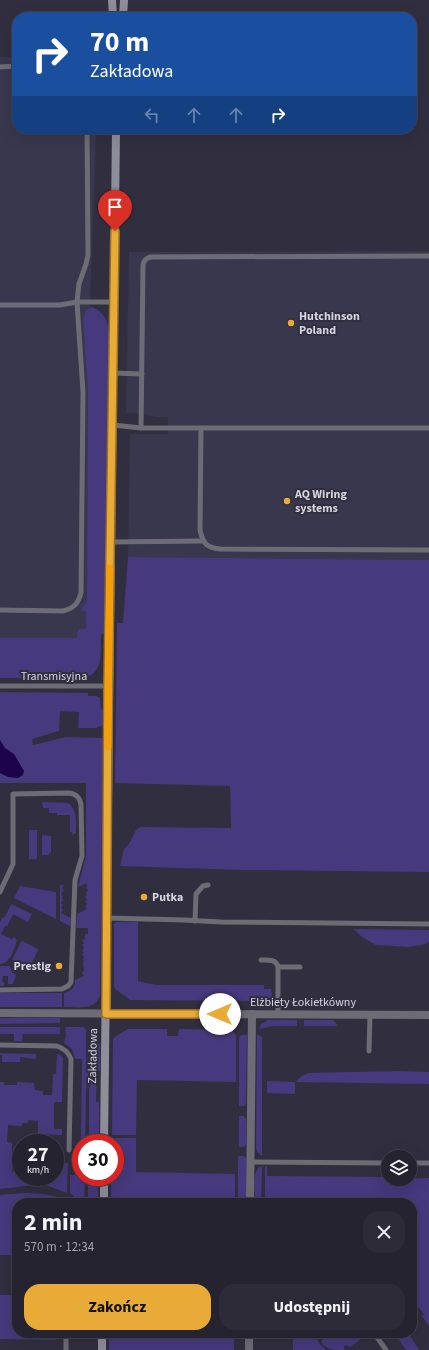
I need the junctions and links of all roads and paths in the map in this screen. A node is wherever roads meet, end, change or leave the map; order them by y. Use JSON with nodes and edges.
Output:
{"nodes":[{"id":1,"x":112,"y":0,"type":"edge"},
{"id":2,"x":124,"y":0,"type":"edge"},
{"id":3,"x":113,"y":12,"type":"edge"},
{"id":4,"x":123,"y":12,"type":"edge"},
{"id":5,"x":12,"y":66,"type":"edge"},
{"id":6,"x":0,"y":67,"type":"edge"},
{"id":7,"x":87,"y":134,"type":"edge"},
{"id":8,"x":116,"y":134,"type":"edge"},
{"id":9,"x":429,"y":256,"type":"edge"},
{"id":10,"x":76,"y":302,"type":"junction"},
{"id":11,"x":114,"y":302,"type":"junction"},
{"id":12,"x":0,"y":305,"type":"edge"},
{"id":13,"x":113,"y":373,"type":"junction"},
{"id":14,"x":142,"y":374,"type":"junction"},
{"id":15,"x":113,"y":425,"type":"junction"},
{"id":16,"x":141,"y":428,"type":"junction"},
{"id":17,"x":201,"y":428,"type":"junction"},
{"id":18,"x":429,"y":428,"type":"edge"},
{"id":19,"x":204,"y":541,"type":"junction"},
{"id":20,"x":111,"y":542,"type":"junction"},
{"id":21,"x":429,"y":550,"type":"edge"},
{"id":22,"x":0,"y":610,"type":"edge"},
{"id":23,"x":0,"y":686,"type":"edge"},
{"id":24,"x":108,"y":686,"type":"junction"},
{"id":25,"x":208,"y":885,"type":"dead end"},
{"id":26,"x":0,"y":892,"type":"edge"},
{"id":27,"x":106,"y":918,"type":"junction"},
{"id":28,"x":195,"y":921,"type":"junction"},
{"id":29,"x":429,"y":924,"type":"edge"},
{"id":30,"x":262,"y":960,"type":"dead end"},
{"id":31,"x":278,"y":967,"type":"junction"},
{"id":32,"x":300,"y":967,"type":"dead end"},
{"id":33,"x":0,"y":990,"type":"edge"},
{"id":34,"x":0,"y":1013,"type":"edge"},
{"id":35,"x":106,"y":1014,"type":"junction"},
{"id":36,"x":252,"y":1014,"type":"junction"},
{"id":37,"x":278,"y":1014,"type":"junction"},
{"id":38,"x":370,"y":1015,"type":"junction"},
{"id":39,"x":429,"y":1015,"type":"edge"},
{"id":40,"x":0,"y":1045,"type":"edge"},
{"id":41,"x":369,"y":1051,"type":"dead end"},
{"id":42,"x":104,"y":1134,"type":"edge"},
{"id":43,"x":69,"y":1150,"type":"dead end"},
{"id":44,"x":251,"y":1162,"type":"junction"},
{"id":45,"x":381,"y":1163,"type":"edge"},
{"id":46,"x":417,"y":1163,"type":"edge"},
{"id":47,"x":429,"y":1163,"type":"edge"},
{"id":48,"x":104,"y":1186,"type":"edge"},
{"id":49,"x":104,"y":1198,"type":"edge"},
{"id":50,"x":250,"y":1198,"type":"edge"},
{"id":51,"x":66,"y":1338,"type":"edge"},
{"id":52,"x":102,"y":1338,"type":"edge"},
{"id":53,"x":249,"y":1338,"type":"edge"},
{"id":54,"x":378,"y":1338,"type":"edge"},
{"id":55,"x":66,"y":1350,"type":"edge"},
{"id":56,"x":102,"y":1350,"type":"edge"},
{"id":57,"x":249,"y":1350,"type":"edge"},
{"id":58,"x":386,"y":1350,"type":"edge"}],
"edges":[{"from":1,"to":3,"type":"street"},
{"from":2,"to":4,"type":"street"},
{"from":5,"to":6,"type":"lane"},
{"from":7,"to":10,"type":"lane"},
{"from":8,"to":11,"type":"street","name":"Zakładowa"},
{"from":9,"to":14,"type":"lane"},
{"from":10,"to":11,"type":"lane"},
{"from":10,"to":12,"type":"lane"},
{"from":10,"to":22,"type":"lane"},
{"from":11,"to":13,"type":"street","name":"Zakładowa"},
{"from":13,"to":14,"type":"lane"},
{"from":13,"to":15,"type":"street","name":"Zakładowa"},
{"from":14,"to":16,"type":"lane"},
{"from":15,"to":16,"type":"lane"},
{"from":15,"to":20,"type":"street","name":"Zakładowa"},
{"from":16,"to":17,"type":"lane"},
{"from":17,"to":18,"type":"lane"},
{"from":17,"to":19,"type":"lane"},
{"from":19,"to":20,"type":"lane"},
{"from":19,"to":21,"type":"lane"},
{"from":20,"to":24,"type":"street","name":"Zakładowa"},
{"from":23,"to":24,"type":"lane","name":"Transmisyjna"},
{"from":24,"to":27,"type":"street","name":"Zakładowa"},
{"from":25,"to":28,"type":"lane"},
{"from":26,"to":33,"type":"lane"},
{"from":27,"to":28,"type":"lane"},
{"from":27,"to":35,"type":"street","name":"Zakładowa"},
{"from":28,"to":29,"type":"lane"},
{"from":30,"to":31,"type":"lane"},
{"from":31,"to":32,"type":"lane"},
{"from":31,"to":37,"type":"lane"},
{"from":34,"to":35,"type":"street","name":"Elżbiety Łokietkówny"},
{"from":35,"to":36,"type":"street","name":"Elżbiety Łokietkówny"},
{"from":35,"to":42,"type":"street","name":"Zakładowa"},
{"from":36,"to":37,"type":"street","name":"Elżbiety Łokietkówny"},
{"from":36,"to":44,"type":"street"},
{"from":37,"to":38,"type":"street","name":"Elżbiety Łokietkówny"},
{"from":38,"to":39,"type":"street","name":"Elżbiety Łokietkówny"},
{"from":38,"to":41,"type":"lane"},
{"from":40,"to":43,"type":"lane"},
{"from":44,"to":45,"type":"lane"},
{"from":44,"to":50,"type":"street"},
{"from":46,"to":47,"type":"lane"},
{"from":48,"to":49,"type":"street"},
{"from":51,"to":55,"type":"lane"},
{"from":52,"to":56,"type":"street"},
{"from":53,"to":57,"type":"street"},
{"from":54,"to":58,"type":"lane"}]}
